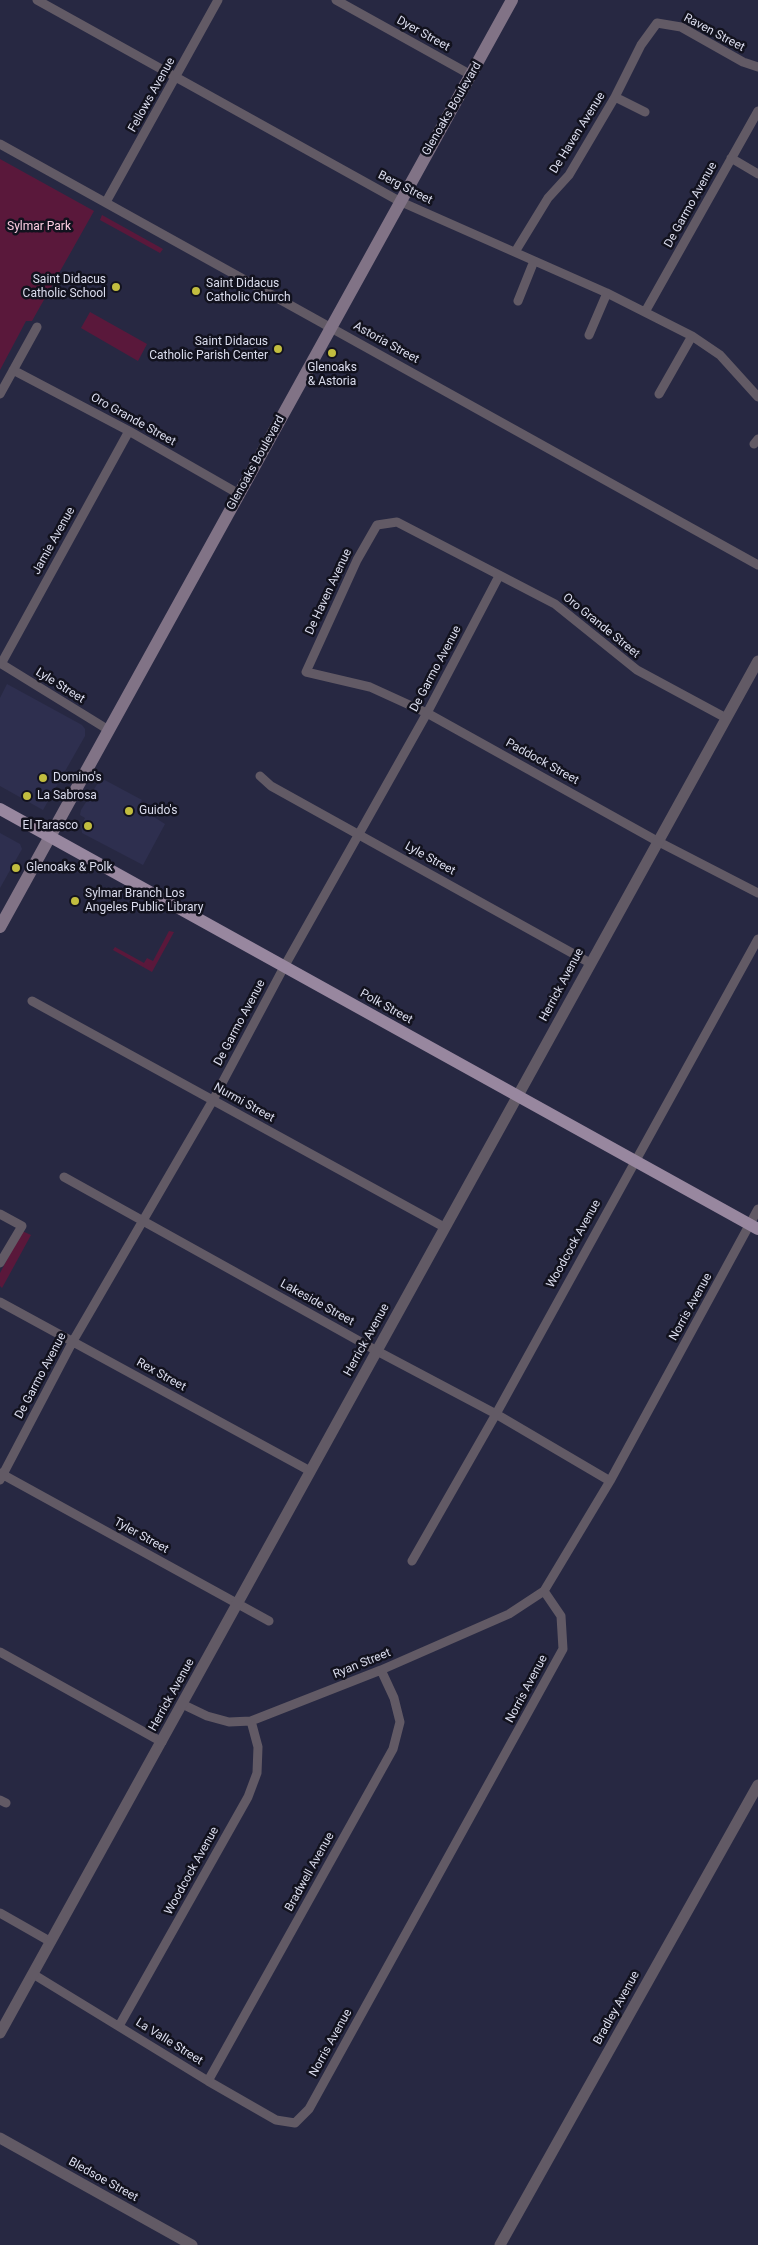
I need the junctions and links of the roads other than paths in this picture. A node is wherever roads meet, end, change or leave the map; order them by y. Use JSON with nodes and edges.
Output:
{"nodes":[{"id":1,"x":37,"y":0,"type":"edge"},
{"id":2,"x":218,"y":0,"type":"edge"},
{"id":3,"x":336,"y":0,"type":"edge"},
{"id":4,"x":512,"y":0,"type":"edge"},
{"id":5,"x":657,"y":23,"type":"joint"},
{"id":6,"x":758,"y":67,"type":"edge"},
{"id":7,"x":177,"y":76,"type":"junction"},
{"id":8,"x":471,"y":76,"type":"junction"},
{"id":9,"x":616,"y":97,"type":"junction"},
{"id":10,"x":758,"y":111,"type":"edge"},
{"id":11,"x":645,"y":112,"type":"dead end"},
{"id":12,"x":0,"y":144,"type":"edge"},
{"id":13,"x":731,"y":158,"type":"junction"},
{"id":14,"x":758,"y":174,"type":"edge"},
{"id":15,"x":399,"y":201,"type":"junction"},
{"id":16,"x":106,"y":202,"type":"junction"},
{"id":17,"x":515,"y":252,"type":"junction"},
{"id":18,"x":534,"y":261,"type":"junction"},
{"id":19,"x":607,"y":293,"type":"junction"},
{"id":20,"x":518,"y":301,"type":"dead end"},
{"id":21,"x":645,"y":312,"type":"junction"},
{"id":22,"x":37,"y":327,"type":"dead end"},
{"id":23,"x":332,"y":327,"type":"junction"},
{"id":24,"x":589,"y":335,"type":"dead end"},
{"id":25,"x":692,"y":336,"type":"junction"},
{"id":26,"x":13,"y":370,"type":"junction"},
{"id":27,"x":0,"y":394,"type":"edge"},
{"id":28,"x":659,"y":394,"type":"dead end"},
{"id":29,"x":758,"y":397,"type":"edge"},
{"id":30,"x":129,"y":431,"type":"junction"},
{"id":31,"x":239,"y":494,"type":"junction"},
{"id":32,"x":377,"y":525,"type":"joint"},
{"id":33,"x":758,"y":565,"type":"edge"},
{"id":34,"x":498,"y":576,"type":"junction"},
{"id":35,"x":758,"y":661,"type":"edge"},
{"id":36,"x":1,"y":664,"type":"edge"},
{"id":37,"x":306,"y":672,"type":"joint"},
{"id":38,"x":427,"y":713,"type":"junction"},
{"id":39,"x":726,"y":718,"type":"junction"},
{"id":40,"x":107,"y":729,"type":"junction"},
{"id":41,"x":260,"y":776,"type":"dead end"},
{"id":42,"x":0,"y":809,"type":"edge"},
{"id":43,"x":359,"y":834,"type":"junction"},
{"id":44,"x":50,"y":836,"type":"junction"},
{"id":45,"x":657,"y":841,"type":"junction"},
{"id":46,"x":758,"y":893,"type":"edge"},
{"id":47,"x":0,"y":927,"type":"edge"},
{"id":48,"x":758,"y":939,"type":"edge"},
{"id":49,"x":590,"y":962,"type":"junction"},
{"id":50,"x":284,"y":967,"type":"junction"},
{"id":51,"x":32,"y":1001,"type":"dead end"},
{"id":52,"x":518,"y":1095,"type":"junction"},
{"id":53,"x":213,"y":1100,"type":"junction"},
{"id":54,"x":635,"y":1160,"type":"junction"},
{"id":55,"x":64,"y":1177,"type":"dead end"},
{"id":56,"x":758,"y":1209,"type":"edge"},
{"id":57,"x":0,"y":1214,"type":"edge"},
{"id":58,"x":144,"y":1221,"type":"junction"},
{"id":59,"x":444,"y":1227,"type":"junction"},
{"id":60,"x":753,"y":1227,"type":"edge"},
{"id":61,"x":0,"y":1262,"type":"edge"},
{"id":62,"x":0,"y":1302,"type":"edge"},
{"id":63,"x":73,"y":1341,"type":"junction"},
{"id":64,"x":376,"y":1351,"type":"junction"},
{"id":65,"x":496,"y":1414,"type":"junction"},
{"id":66,"x":310,"y":1471,"type":"junction"},
{"id":67,"x":1,"y":1476,"type":"edge"},
{"id":68,"x":610,"y":1481,"type":"junction"},
{"id":69,"x":412,"y":1561,"type":"dead end"},
{"id":70,"x":544,"y":1591,"type":"junction"},
{"id":71,"x":238,"y":1604,"type":"junction"},
{"id":72,"x":269,"y":1621,"type":"dead end"},
{"id":73,"x":0,"y":1652,"type":"edge"},
{"id":74,"x":381,"y":1670,"type":"junction"},
{"id":75,"x":182,"y":1704,"type":"junction"},
{"id":76,"x":251,"y":1721,"type":"junction"},
{"id":77,"x":162,"y":1742,"type":"junction"},
{"id":78,"x":758,"y":1784,"type":"edge"},
{"id":79,"x":0,"y":1913,"type":"edge"},
{"id":80,"x":51,"y":1942,"type":"junction"},
{"id":81,"x":34,"y":1974,"type":"junction"},
{"id":82,"x":119,"y":2026,"type":"junction"},
{"id":83,"x":0,"y":2033,"type":"edge"},
{"id":84,"x":208,"y":2081,"type":"junction"},
{"id":85,"x":295,"y":2123,"type":"joint"},
{"id":86,"x":0,"y":2138,"type":"edge"},
{"id":87,"x":192,"y":2245,"type":"edge"},
{"id":88,"x":500,"y":2245,"type":"edge"}],
"edges":[{"from":1,"to":7,"type":"street","name":"Berg Street"},
{"from":2,"to":7,"type":"street","name":"Fellows Avenue"},
{"from":3,"to":8,"type":"street","name":"Dyer Street"},
{"from":4,"to":8,"type":"main road","name":"Glenoaks Boulevard"},
{"from":5,"to":6,"type":"street","name":"Raven Street"},
{"from":5,"to":9,"type":"street","name":"De Haven Avenue"},
{"from":7,"to":15,"type":"street","name":"Berg Street"},
{"from":7,"to":16,"type":"street","name":"Fellows Avenue"},
{"from":8,"to":15,"type":"main road","name":"Glenoaks Boulevard"},
{"from":9,"to":11,"type":"street"},
{"from":9,"to":17,"type":"street","name":"De Haven Avenue"},
{"from":10,"to":13,"type":"street","name":"De Garmo Avenue"},
{"from":12,"to":16,"type":"street","name":"Astoria Street"},
{"from":13,"to":14,"type":"street"},
{"from":13,"to":21,"type":"street","name":"De Garmo Avenue"},
{"from":15,"to":17,"type":"street","name":"Berg Street"},
{"from":15,"to":23,"type":"main road","name":"Glenoaks Boulevard"},
{"from":16,"to":23,"type":"street","name":"Astoria Street"},
{"from":17,"to":18,"type":"street","name":"Berg Street"},
{"from":18,"to":19,"type":"street","name":"Berg Street"},
{"from":18,"to":20,"type":"street"},
{"from":19,"to":21,"type":"street","name":"Berg Street"},
{"from":19,"to":24,"type":"street"},
{"from":21,"to":25,"type":"street","name":"Berg Street"},
{"from":22,"to":26,"type":"street"},
{"from":23,"to":31,"type":"main road","name":"Glenoaks Boulevard"},
{"from":23,"to":33,"type":"street","name":"Astoria Street"},
{"from":25,"to":28,"type":"street"},
{"from":25,"to":29,"type":"street","name":"Berg Street"},
{"from":26,"to":27,"type":"street"},
{"from":26,"to":30,"type":"street","name":"Oro Grande Street"},
{"from":30,"to":31,"type":"street","name":"Oro Grande Street"},
{"from":30,"to":36,"type":"street","name":"Jamie Avenue"},
{"from":31,"to":40,"type":"main road","name":"Glenoaks Boulevard"},
{"from":32,"to":34,"type":"street","name":"Oro Grande Street"},
{"from":32,"to":37,"type":"street","name":"De Haven Avenue"},
{"from":34,"to":38,"type":"street","name":"De Garmo Avenue"},
{"from":34,"to":39,"type":"street","name":"Oro Grande Street"},
{"from":35,"to":39,"type":"street","name":"Herrick Avenue"},
{"from":36,"to":40,"type":"street","name":"Lyle Street"},
{"from":37,"to":38,"type":"street","name":"Paddock Street"},
{"from":38,"to":43,"type":"street","name":"De Garmo Avenue"},
{"from":38,"to":45,"type":"street","name":"Paddock Street"},
{"from":39,"to":45,"type":"street","name":"Herrick Avenue"},
{"from":40,"to":44,"type":"main road","name":"Glenoaks Boulevard"},
{"from":41,"to":43,"type":"street","name":"Lyle Street"},
{"from":42,"to":44,"type":"main road","name":"Polk Street"},
{"from":43,"to":49,"type":"street","name":"Lyle Street"},
{"from":43,"to":50,"type":"street","name":"De Garmo Avenue"},
{"from":44,"to":47,"type":"main road","name":"Glenoaks Boulevard"},
{"from":44,"to":50,"type":"main road","name":"Polk Street"},
{"from":45,"to":46,"type":"street","name":"Paddock Street"},
{"from":45,"to":49,"type":"street","name":"Herrick Avenue"},
{"from":48,"to":54,"type":"street","name":"Woodcock Avenue"},
{"from":49,"to":52,"type":"street","name":"Herrick Avenue"},
{"from":50,"to":52,"type":"main road","name":"Polk Street"},
{"from":50,"to":53,"type":"street","name":"De Garmo Avenue"},
{"from":51,"to":53,"type":"street","name":"Nurmi Street"},
{"from":52,"to":54,"type":"main road","name":"Polk Street"},
{"from":52,"to":59,"type":"street","name":"Herrick Avenue"},
{"from":53,"to":58,"type":"street","name":"De Garmo Avenue"},
{"from":53,"to":59,"type":"street","name":"Nurmi Street"},
{"from":54,"to":60,"type":"main road","name":"Polk Street"},
{"from":54,"to":65,"type":"street","name":"Woodcock Avenue"},
{"from":55,"to":58,"type":"street","name":"Lakeside Street"},
{"from":56,"to":60,"type":"street","name":"Norris Avenue"},
{"from":57,"to":61,"type":"street"},
{"from":58,"to":63,"type":"street","name":"De Garmo Avenue"},
{"from":58,"to":64,"type":"street","name":"Lakeside Street"},
{"from":59,"to":64,"type":"street","name":"Herrick Avenue"},
{"from":60,"to":68,"type":"street","name":"Norris Avenue"},
{"from":62,"to":63,"type":"street","name":"Rex Street"},
{"from":63,"to":66,"type":"street","name":"Rex Street"},
{"from":63,"to":67,"type":"street","name":"De Garmo Avenue"},
{"from":64,"to":65,"type":"street","name":"Lakeside Street"},
{"from":64,"to":66,"type":"street","name":"Herrick Avenue"},
{"from":65,"to":68,"type":"street","name":"Lakeside Street"},
{"from":65,"to":69,"type":"street","name":"Woodcock Avenue"},
{"from":66,"to":71,"type":"street","name":"Herrick Avenue"},
{"from":67,"to":71,"type":"street","name":"Tyler Street"},
{"from":68,"to":70,"type":"street","name":"Norris Avenue"},
{"from":70,"to":74,"type":"street","name":"Ryan Street"},
{"from":70,"to":85,"type":"street","name":"Norris Avenue"},
{"from":71,"to":72,"type":"street","name":"Tyler Street"},
{"from":71,"to":75,"type":"street","name":"Herrick Avenue"},
{"from":73,"to":77,"type":"street"},
{"from":74,"to":76,"type":"street","name":"Ryan Street"},
{"from":74,"to":84,"type":"street","name":"Bradwell Avenue"},
{"from":75,"to":76,"type":"street","name":"Ryan Street"},
{"from":75,"to":77,"type":"street","name":"Herrick Avenue"},
{"from":76,"to":82,"type":"street","name":"Woodcock Avenue"},
{"from":77,"to":80,"type":"street","name":"Herrick Avenue"},
{"from":78,"to":88,"type":"street","name":"Bradley Avenue"},
{"from":79,"to":80,"type":"street"},
{"from":80,"to":81,"type":"street","name":"Herrick Avenue"},
{"from":81,"to":82,"type":"street","name":"La Valle Street"},
{"from":81,"to":83,"type":"street","name":"Herrick Avenue"},
{"from":82,"to":84,"type":"street","name":"La Valle Street"},
{"from":84,"to":85,"type":"street","name":"La Valle Street"},
{"from":86,"to":87,"type":"street","name":"Bledsoe Street"}]}
